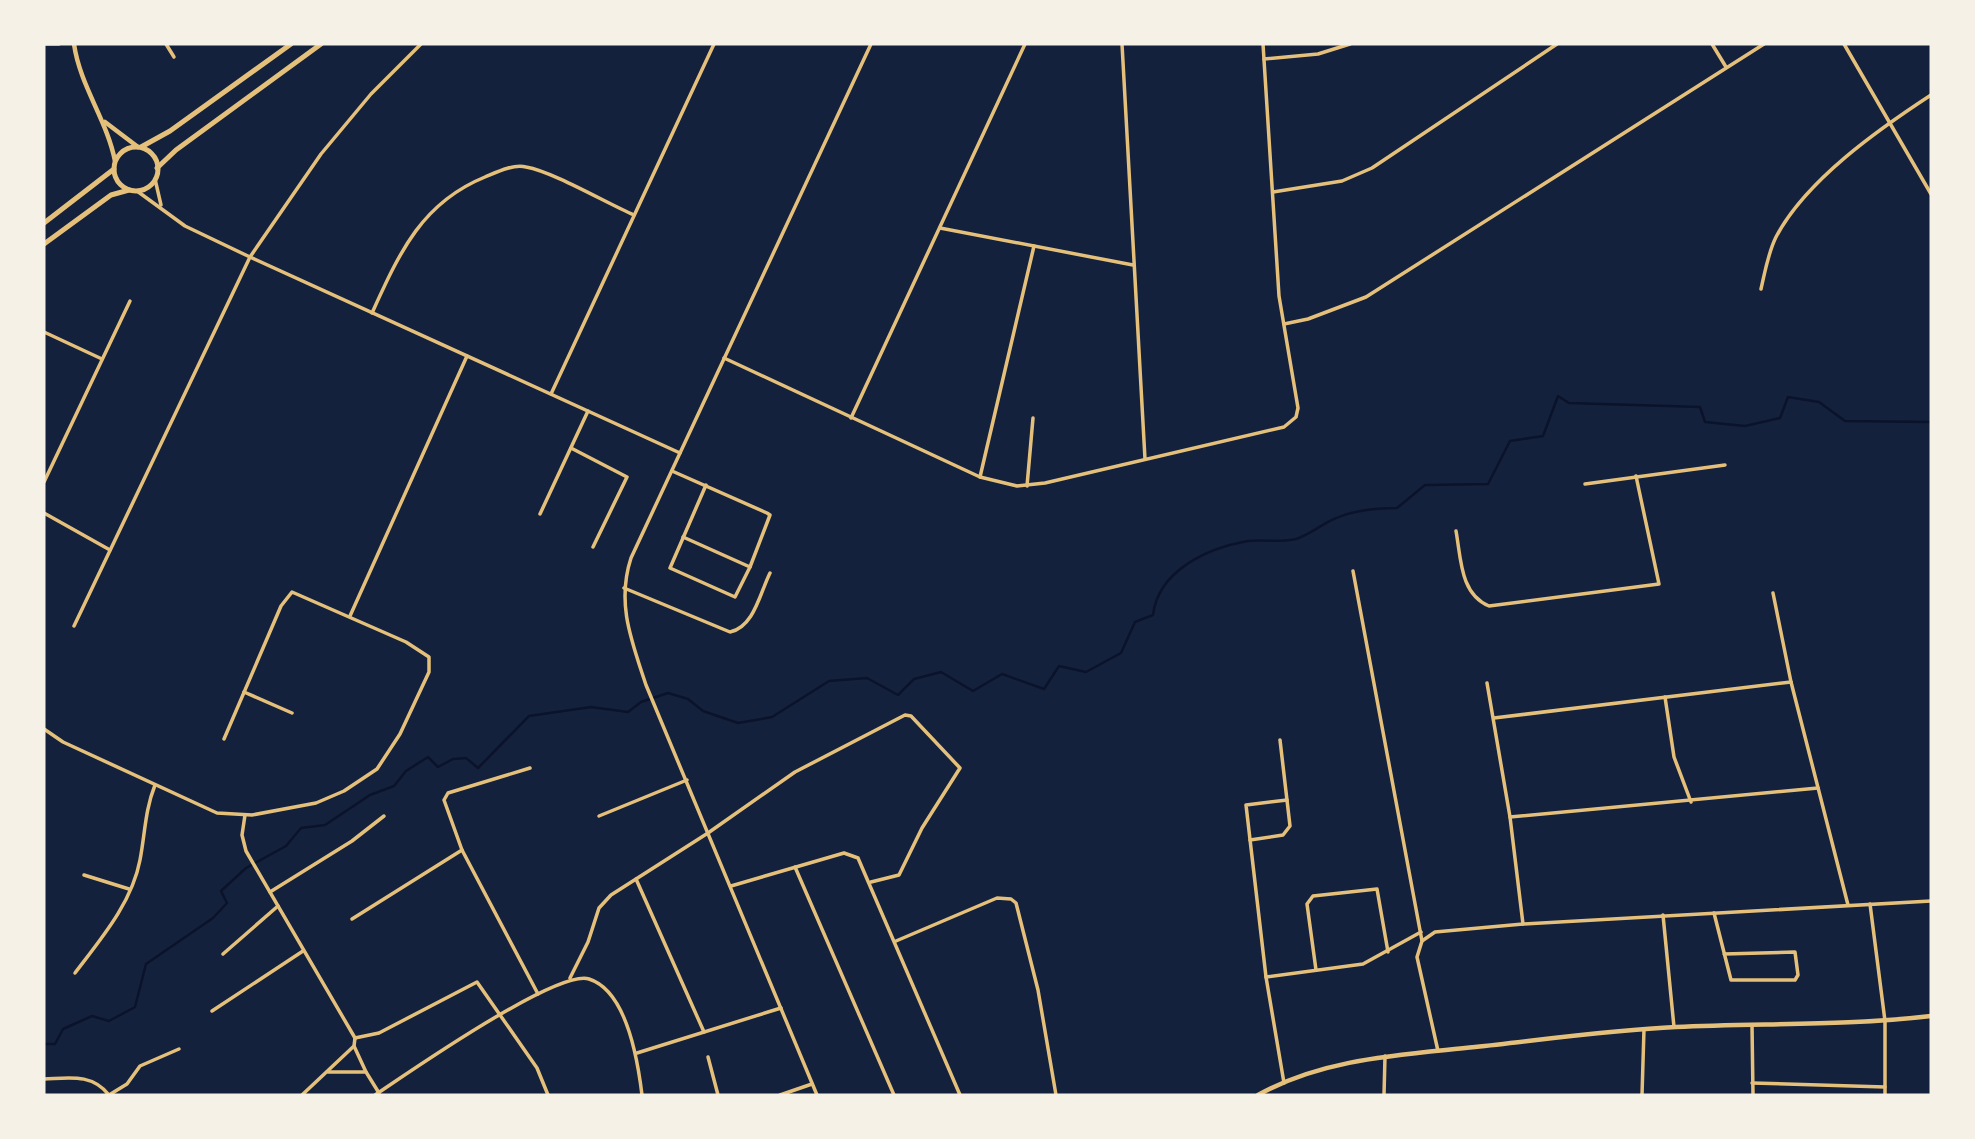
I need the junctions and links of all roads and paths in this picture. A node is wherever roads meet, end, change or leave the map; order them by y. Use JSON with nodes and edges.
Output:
{"nodes":[{"id":1,"x":44,"y":44,"type":"edge"},
{"id":2,"x":59,"y":44,"type":"edge"},
{"id":3,"x":74,"y":44,"type":"edge"},
{"id":4,"x":166,"y":44,"type":"edge"},
{"id":5,"x":291,"y":44,"type":"edge"},
{"id":6,"x":321,"y":44,"type":"edge"},
{"id":7,"x":421,"y":44,"type":"edge"},
{"id":8,"x":714,"y":44,"type":"edge"},
{"id":9,"x":871,"y":44,"type":"edge"},
{"id":10,"x":1025,"y":44,"type":"edge"},
{"id":11,"x":1122,"y":44,"type":"edge"},
{"id":12,"x":1263,"y":44,"type":"edge"},
{"id":13,"x":1350,"y":44,"type":"edge"},
{"id":14,"x":1557,"y":44,"type":"edge"},
{"id":15,"x":1712,"y":44,"type":"edge"},
{"id":16,"x":1764,"y":44,"type":"edge"},
{"id":17,"x":1844,"y":44,"type":"edge"},
{"id":18,"x":174,"y":57,"type":"dead end"},
{"id":19,"x":1264,"y":59,"type":"junction"},
{"id":20,"x":1726,"y":67,"type":"junction"},
{"id":21,"x":1931,"y":95,"type":"edge"},
{"id":22,"x":101,"y":116,"type":"junction"},
{"id":23,"x":1890,"y":122,"type":"junction"},
{"id":24,"x":139,"y":147,"type":"junction"},
{"id":25,"x":114,"y":165,"type":"junction"},
{"id":26,"x":158,"y":168,"type":"junction"},
{"id":27,"x":155,"y":179,"type":"junction"},
{"id":28,"x":133,"y":190,"type":"junction"},
{"id":29,"x":1273,"y":192,"type":"junction"},
{"id":30,"x":1931,"y":194,"type":"edge"},
{"id":31,"x":161,"y":208,"type":"junction"},
{"id":32,"x":634,"y":215,"type":"junction"},
{"id":33,"x":44,"y":223,"type":"edge"},
{"id":34,"x":940,"y":228,"type":"junction"},
{"id":35,"x":44,"y":244,"type":"edge"},
{"id":36,"x":1034,"y":246,"type":"junction"},
{"id":37,"x":250,"y":257,"type":"junction"},
{"id":38,"x":1133,"y":265,"type":"junction"},
{"id":39,"x":1761,"y":289,"type":"dead end"},
{"id":40,"x":130,"y":301,"type":"dead end"},
{"id":41,"x":372,"y":313,"type":"junction"},
{"id":42,"x":1283,"y":325,"type":"junction"},
{"id":43,"x":44,"y":332,"type":"edge"},
{"id":44,"x":467,"y":356,"type":"junction"},
{"id":45,"x":102,"y":359,"type":"junction"},
{"id":46,"x":724,"y":359,"type":"junction"},
{"id":47,"x":551,"y":394,"type":"junction"},
{"id":48,"x":588,"y":411,"type":"junction"},
{"id":49,"x":851,"y":418,"type":"junction"},
{"id":50,"x":1034,"y":418,"type":"dead end"},
{"id":51,"x":570,"y":448,"type":"junction"},
{"id":52,"x":680,"y":453,"type":"junction"},
{"id":53,"x":1145,"y":459,"type":"junction"},
{"id":54,"x":1725,"y":465,"type":"dead end"},
{"id":55,"x":672,"y":471,"type":"junction"},
{"id":56,"x":1636,"y":476,"type":"junction"},
{"id":57,"x":980,"y":477,"type":"junction"},
{"id":58,"x":44,"y":482,"type":"edge"},
{"id":59,"x":1585,"y":484,"type":"dead end"},
{"id":60,"x":706,"y":485,"type":"junction"},
{"id":61,"x":1027,"y":486,"type":"junction"},
{"id":62,"x":44,"y":513,"type":"edge"},
{"id":63,"x":540,"y":514,"type":"dead end"},
{"id":64,"x":1456,"y":531,"type":"dead end"},
{"id":65,"x":683,"y":537,"type":"junction"},
{"id":66,"x":593,"y":547,"type":"dead end"},
{"id":67,"x":110,"y":550,"type":"junction"},
{"id":68,"x":750,"y":568,"type":"junction"},
{"id":69,"x":1353,"y":571,"type":"dead end"},
{"id":70,"x":770,"y":573,"type":"dead end"},
{"id":71,"x":624,"y":588,"type":"junction"},
{"id":72,"x":1773,"y":593,"type":"dead end"},
{"id":73,"x":349,"y":616,"type":"junction"},
{"id":74,"x":74,"y":626,"type":"dead end"},
{"id":75,"x":1791,"y":682,"type":"junction"},
{"id":76,"x":1487,"y":683,"type":"dead end"},
{"id":77,"x":244,"y":692,"type":"junction"},
{"id":78,"x":1665,"y":697,"type":"junction"},
{"id":79,"x":292,"y":713,"type":"dead end"},
{"id":80,"x":1494,"y":718,"type":"junction"},
{"id":81,"x":44,"y":729,"type":"edge"},
{"id":82,"x":224,"y":739,"type":"dead end"},
{"id":83,"x":1280,"y":740,"type":"dead end"},
{"id":84,"x":530,"y":768,"type":"dead end"},
{"id":85,"x":687,"y":780,"type":"junction"},
{"id":86,"x":155,"y":785,"type":"junction"},
{"id":87,"x":1818,"y":788,"type":"junction"},
{"id":88,"x":1287,"y":800,"type":"junction"},
{"id":89,"x":1690,"y":802,"type":"junction"},
{"id":90,"x":245,"y":815,"type":"junction"},
{"id":91,"x":384,"y":816,"type":"dead end"},
{"id":92,"x":599,"y":816,"type":"dead end"},
{"id":93,"x":1510,"y":817,"type":"junction"},
{"id":94,"x":708,"y":833,"type":"junction"},
{"id":95,"x":1250,"y":840,"type":"junction"},
{"id":96,"x":462,"y":850,"type":"junction"},
{"id":97,"x":794,"y":867,"type":"junction"},
{"id":98,"x":84,"y":875,"type":"dead end"},
{"id":99,"x":636,"y":879,"type":"junction"},
{"id":100,"x":871,"y":882,"type":"junction"},
{"id":101,"x":731,"y":886,"type":"junction"},
{"id":102,"x":129,"y":889,"type":"junction"},
{"id":103,"x":270,"y":892,"type":"junction"},
{"id":104,"x":1931,"y":901,"type":"edge"},
{"id":105,"x":1870,"y":904,"type":"junction"},
{"id":106,"x":1848,"y":905,"type":"junction"},
{"id":107,"x":278,"y":906,"type":"junction"},
{"id":108,"x":1714,"y":913,"type":"junction"},
{"id":109,"x":1663,"y":915,"type":"junction"},
{"id":110,"x":352,"y":919,"type":"dead end"},
{"id":111,"x":1524,"y":924,"type":"junction"},
{"id":112,"x":1421,"y":932,"type":"junction"},
{"id":113,"x":896,"y":941,"type":"junction"},
{"id":114,"x":1422,"y":941,"type":"junction"},
{"id":115,"x":303,"y":951,"type":"junction"},
{"id":116,"x":1388,"y":952,"type":"junction"},
{"id":117,"x":223,"y":954,"type":"dead end"},
{"id":118,"x":1724,"y":954,"type":"junction"},
{"id":119,"x":1316,"y":970,"type":"junction"},
{"id":120,"x":75,"y":973,"type":"dead end"},
{"id":121,"x":1266,"y":977,"type":"junction"},
{"id":122,"x":570,"y":978,"type":"junction"},
{"id":123,"x":538,"y":993,"type":"junction"},
{"id":124,"x":781,"y":1008,"type":"junction"},
{"id":125,"x":212,"y":1011,"type":"dead end"},
{"id":126,"x":500,"y":1016,"type":"junction"},
{"id":127,"x":1931,"y":1016,"type":"edge"},
{"id":128,"x":1885,"y":1021,"type":"junction"},
{"id":129,"x":1752,"y":1025,"type":"junction"},
{"id":130,"x":1674,"y":1027,"type":"junction"},
{"id":131,"x":1644,"y":1030,"type":"junction"},
{"id":132,"x":704,"y":1032,"type":"junction"},
{"id":133,"x":355,"y":1038,"type":"junction"},
{"id":134,"x":354,"y":1046,"type":"junction"},
{"id":135,"x":179,"y":1049,"type":"dead end"},
{"id":136,"x":1438,"y":1051,"type":"junction"},
{"id":137,"x":637,"y":1053,"type":"junction"},
{"id":138,"x":1385,"y":1056,"type":"junction"},
{"id":139,"x":708,"y":1057,"type":"dead end"},
{"id":140,"x":328,"y":1072,"type":"junction"},
{"id":141,"x":366,"y":1072,"type":"junction"},
{"id":142,"x":44,"y":1079,"type":"edge"},
{"id":143,"x":1284,"y":1083,"type":"junction"},
{"id":144,"x":1752,"y":1083,"type":"junction"},
{"id":145,"x":812,"y":1084,"type":"junction"},
{"id":146,"x":1885,"y":1087,"type":"junction"},
{"id":147,"x":377,"y":1094,"type":"edge"},
{"id":148,"x":109,"y":1095,"type":"edge"},
{"id":149,"x":302,"y":1095,"type":"edge"},
{"id":150,"x":548,"y":1095,"type":"edge"},
{"id":151,"x":642,"y":1095,"type":"edge"},
{"id":152,"x":718,"y":1095,"type":"edge"},
{"id":153,"x":780,"y":1095,"type":"edge"},
{"id":154,"x":817,"y":1095,"type":"edge"},
{"id":155,"x":894,"y":1095,"type":"edge"},
{"id":156,"x":960,"y":1095,"type":"edge"},
{"id":157,"x":1056,"y":1095,"type":"edge"},
{"id":158,"x":1258,"y":1095,"type":"edge"},
{"id":159,"x":1384,"y":1095,"type":"edge"},
{"id":160,"x":1642,"y":1095,"type":"edge"},
{"id":161,"x":1753,"y":1095,"type":"edge"},
{"id":162,"x":1885,"y":1095,"type":"edge"}],
"edges":[{"from":1,"to":2,"type":"street"},
{"from":3,"to":22,"type":"street"},
{"from":4,"to":18,"type":"street"},
{"from":5,"to":24,"type":"main road"},
{"from":6,"to":26,"type":"main road"},
{"from":7,"to":37,"type":"street"},
{"from":8,"to":32,"type":"street"},
{"from":9,"to":46,"type":"street"},
{"from":10,"to":34,"type":"street"},
{"from":11,"to":38,"type":"street"},
{"from":12,"to":19,"type":"street"},
{"from":13,"to":19,"type":"street"},
{"from":14,"to":29,"type":"street"},
{"from":15,"to":20,"type":"street"},
{"from":16,"to":20,"type":"street"},
{"from":17,"to":23,"type":"street"},
{"from":19,"to":29,"type":"street"},
{"from":20,"to":42,"type":"street"},
{"from":21,"to":23,"type":"street"},
{"from":22,"to":24,"type":"street"},
{"from":22,"to":25,"type":"street"},
{"from":23,"to":30,"type":"street"},
{"from":23,"to":39,"type":"street"},
{"from":24,"to":25,"type":"main road"},
{"from":24,"to":26,"type":"main road"},
{"from":25,"to":28,"type":"main road"},
{"from":25,"to":33,"type":"main road"},
{"from":26,"to":27,"type":"main road"},
{"from":27,"to":28,"type":"main road"},
{"from":27,"to":31,"type":"street"},
{"from":28,"to":31,"type":"street"},
{"from":28,"to":35,"type":"main road"},
{"from":29,"to":42,"type":"street"},
{"from":31,"to":37,"type":"street"},
{"from":32,"to":41,"type":"street"},
{"from":32,"to":47,"type":"street"},
{"from":34,"to":36,"type":"street"},
{"from":34,"to":49,"type":"street"},
{"from":36,"to":38,"type":"street"},
{"from":36,"to":57,"type":"street"},
{"from":37,"to":41,"type":"street"},
{"from":37,"to":67,"type":"street"},
{"from":38,"to":53,"type":"street"},
{"from":40,"to":45,"type":"street"},
{"from":41,"to":44,"type":"street"},
{"from":42,"to":53,"type":"street"},
{"from":43,"to":45,"type":"street"},
{"from":44,"to":47,"type":"street"},
{"from":44,"to":73,"type":"street"},
{"from":45,"to":58,"type":"street"},
{"from":46,"to":49,"type":"street"},
{"from":46,"to":52,"type":"street"},
{"from":47,"to":48,"type":"street"},
{"from":48,"to":51,"type":"street"},
{"from":48,"to":52,"type":"street"},
{"from":49,"to":57,"type":"street"},
{"from":50,"to":61,"type":"street"},
{"from":51,"to":63,"type":"street"},
{"from":51,"to":66,"type":"street"},
{"from":52,"to":55,"type":"street"},
{"from":53,"to":61,"type":"street"},
{"from":54,"to":56,"type":"street"},
{"from":55,"to":60,"type":"street"},
{"from":55,"to":71,"type":"street"},
{"from":56,"to":59,"type":"street"},
{"from":56,"to":64,"type":"street"},
{"from":57,"to":61,"type":"street"},
{"from":60,"to":65,"type":"street"},
{"from":60,"to":68,"type":"street"},
{"from":62,"to":67,"type":"street"},
{"from":65,"to":68,"type":"street"},
{"from":65,"to":68,"type":"street"},
{"from":67,"to":74,"type":"street"},
{"from":69,"to":112,"type":"street"},
{"from":70,"to":71,"type":"street"},
{"from":71,"to":85,"type":"street"},
{"from":72,"to":75,"type":"street"},
{"from":73,"to":77,"type":"street"},
{"from":73,"to":90,"type":"street"},
{"from":75,"to":78,"type":"street"},
{"from":75,"to":87,"type":"street"},
{"from":76,"to":80,"type":"street"},
{"from":77,"to":79,"type":"street"},
{"from":77,"to":82,"type":"street"},
{"from":78,"to":80,"type":"street"},
{"from":78,"to":89,"type":"street"},
{"from":80,"to":93,"type":"street"},
{"from":81,"to":86,"type":"street"},
{"from":83,"to":88,"type":"street"},
{"from":84,"to":96,"type":"street"},
{"from":85,"to":92,"type":"street"},
{"from":85,"to":94,"type":"street"},
{"from":86,"to":90,"type":"street"},
{"from":86,"to":102,"type":"street"},
{"from":87,"to":89,"type":"street"},
{"from":87,"to":106,"type":"street"},
{"from":88,"to":95,"type":"street"},
{"from":88,"to":95,"type":"street"},
{"from":89,"to":93,"type":"street"},
{"from":90,"to":103,"type":"street"},
{"from":91,"to":103,"type":"street"},
{"from":93,"to":111,"type":"street"},
{"from":94,"to":99,"type":"street"},
{"from":94,"to":100,"type":"street"},
{"from":94,"to":101,"type":"street"},
{"from":95,"to":121,"type":"street"},
{"from":96,"to":110,"type":"street"},
{"from":96,"to":123,"type":"street"},
{"from":97,"to":100,"type":"street"},
{"from":97,"to":101,"type":"street"},
{"from":97,"to":155,"type":"street"},
{"from":98,"to":102,"type":"street"},
{"from":99,"to":122,"type":"street"},
{"from":99,"to":132,"type":"street"},
{"from":100,"to":113,"type":"street"},
{"from":101,"to":124,"type":"street"},
{"from":102,"to":120,"type":"street"},
{"from":103,"to":107,"type":"street"},
{"from":104,"to":105,"type":"street"},
{"from":105,"to":106,"type":"street"},
{"from":105,"to":128,"type":"street"},
{"from":106,"to":108,"type":"street"},
{"from":107,"to":115,"type":"street"},
{"from":107,"to":117,"type":"street"},
{"from":108,"to":109,"type":"street"},
{"from":108,"to":118,"type":"street"},
{"from":109,"to":111,"type":"street"},
{"from":109,"to":130,"type":"street"},
{"from":111,"to":114,"type":"street"},
{"from":112,"to":114,"type":"street"},
{"from":112,"to":116,"type":"street"},
{"from":113,"to":156,"type":"street"},
{"from":113,"to":157,"type":"street"},
{"from":114,"to":136,"type":"street"},
{"from":115,"to":125,"type":"street"},
{"from":115,"to":133,"type":"street"},
{"from":116,"to":119,"type":"street"},
{"from":116,"to":119,"type":"street"},
{"from":118,"to":118,"type":"street"},
{"from":119,"to":121,"type":"street"},
{"from":121,"to":143,"type":"street"},
{"from":122,"to":123,"type":"street"},
{"from":122,"to":137,"type":"street"},
{"from":123,"to":126,"type":"street"},
{"from":124,"to":132,"type":"street"},
{"from":124,"to":145,"type":"street"},
{"from":126,"to":133,"type":"street"},
{"from":126,"to":147,"type":"street"},
{"from":126,"to":150,"type":"street"},
{"from":127,"to":128,"type":"street"},
{"from":128,"to":129,"type":"street"},
{"from":128,"to":146,"type":"street"},
{"from":129,"to":130,"type":"street"},
{"from":129,"to":144,"type":"street"},
{"from":130,"to":131,"type":"street"},
{"from":131,"to":136,"type":"street"},
{"from":131,"to":160,"type":"street"},
{"from":132,"to":137,"type":"street"},
{"from":133,"to":134,"type":"street"},
{"from":134,"to":140,"type":"street"},
{"from":134,"to":141,"type":"street"},
{"from":135,"to":148,"type":"street"},
{"from":136,"to":138,"type":"street"},
{"from":137,"to":151,"type":"street"},
{"from":138,"to":143,"type":"street"},
{"from":138,"to":159,"type":"street"},
{"from":139,"to":152,"type":"street"},
{"from":140,"to":141,"type":"street"},
{"from":140,"to":149,"type":"street"},
{"from":141,"to":147,"type":"street"},
{"from":142,"to":148,"type":"street"},
{"from":143,"to":158,"type":"street"},
{"from":144,"to":146,"type":"street"},
{"from":144,"to":161,"type":"street"},
{"from":145,"to":153,"type":"street"},
{"from":145,"to":154,"type":"street"},
{"from":146,"to":162,"type":"street"}]}
